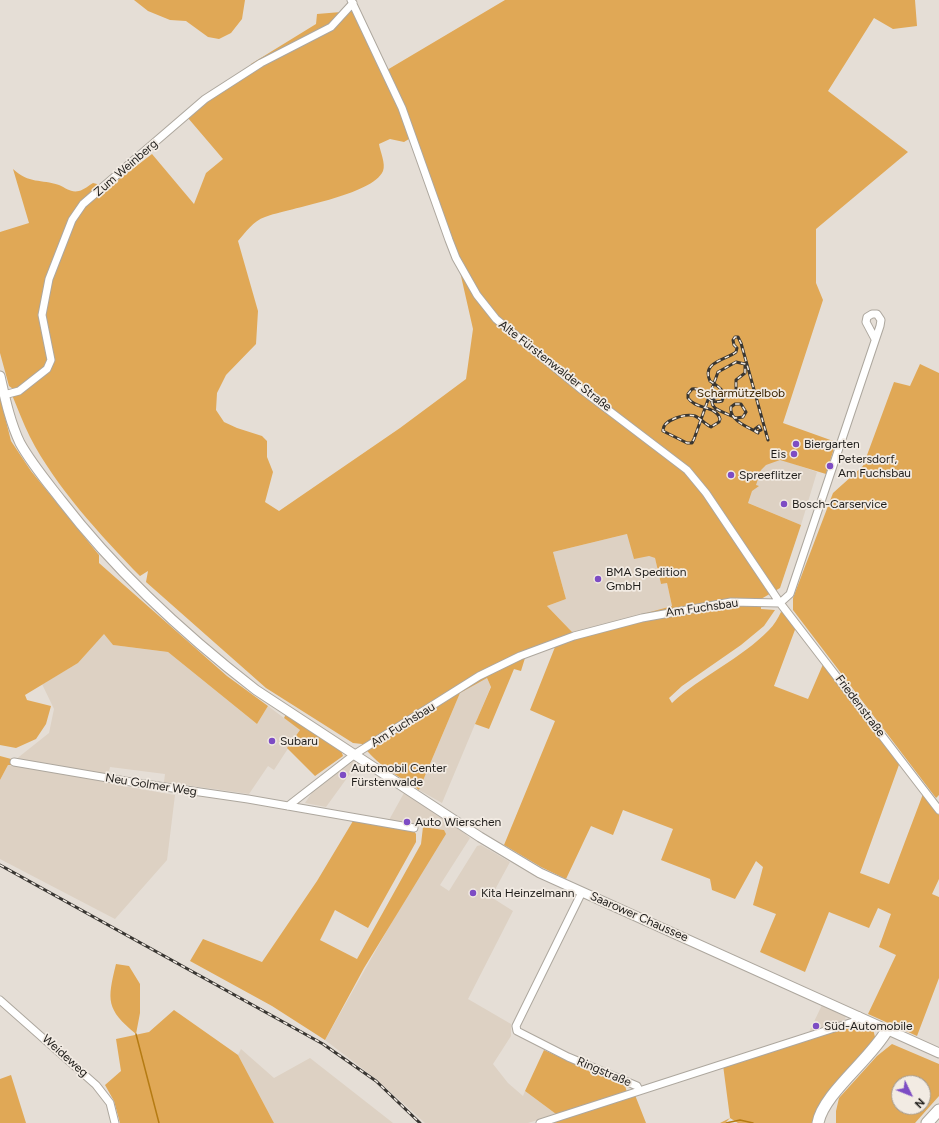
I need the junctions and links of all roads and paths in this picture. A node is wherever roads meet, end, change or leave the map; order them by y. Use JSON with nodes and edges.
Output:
{"nodes":[{"id":1,"x":352,"y":2,"type":"edge"},
{"id":2,"x":875,"y":339,"type":"junction"},
{"id":3,"x":0,"y":376,"type":"edge"},
{"id":4,"x":3,"y":390,"type":"junction"},
{"id":5,"x":780,"y":603,"type":"junction"},
{"id":6,"x":354,"y":754,"type":"junction"},
{"id":7,"x":14,"y":762,"type":"dead end"},
{"id":8,"x":288,"y":806,"type":"junction"},
{"id":9,"x":939,"y":810,"type":"edge"},
{"id":10,"x":414,"y":828,"type":"dead end"},
{"id":11,"x":582,"y":892,"type":"junction"},
{"id":12,"x":0,"y":1000,"type":"edge"},
{"id":13,"x":859,"y":1016,"type":"junction"},
{"id":14,"x":887,"y":1030,"type":"junction"},
{"id":15,"x":939,"y":1052,"type":"edge"},
{"id":16,"x":639,"y":1090,"type":"junction"},
{"id":17,"x":939,"y":1110,"type":"edge"},
{"id":18,"x":115,"y":1123,"type":"edge"},
{"id":19,"x":540,"y":1123,"type":"edge"},
{"id":20,"x":818,"y":1123,"type":"edge"},
{"id":21,"x":927,"y":1123,"type":"edge"}],
"edges":[{"from":1,"to":4,"type":"street","name":"Zum Weinberg"},
{"from":1,"to":5,"type":"street","name":"Alte Fürstenwalder Straße"},
{"from":2,"to":2,"type":"street"},
{"from":2,"to":5,"type":"street"},
{"from":3,"to":4,"type":"main road","name":"Saarower Chaussee"},
{"from":4,"to":6,"type":"main road","name":"Saarower Chaussee"},
{"from":5,"to":6,"type":"street","name":"Am Fuchsbau"},
{"from":5,"to":9,"type":"street","name":"Friedenstraße"},
{"from":6,"to":8,"type":"street"},
{"from":6,"to":11,"type":"main road","name":"Saarower Chaussee"},
{"from":7,"to":8,"type":"street","name":"Neu Golmer Weg"},
{"from":8,"to":10,"type":"street","name":"Neu Golmer Weg"},
{"from":11,"to":13,"type":"main road","name":"Saarower Chaussee"},
{"from":11,"to":16,"type":"street","name":"Ringstraße"},
{"from":12,"to":18,"type":"street","name":"Weideweg"},
{"from":13,"to":14,"type":"main road","name":"Saarower Chaussee"},
{"from":13,"to":16,"type":"street","name":"Ringstraße"},
{"from":14,"to":15,"type":"main road","name":"Saarower Chaussee"},
{"from":14,"to":20,"type":"highway"},
{"from":16,"to":19,"type":"street"},
{"from":17,"to":21,"type":"highway"}]}
